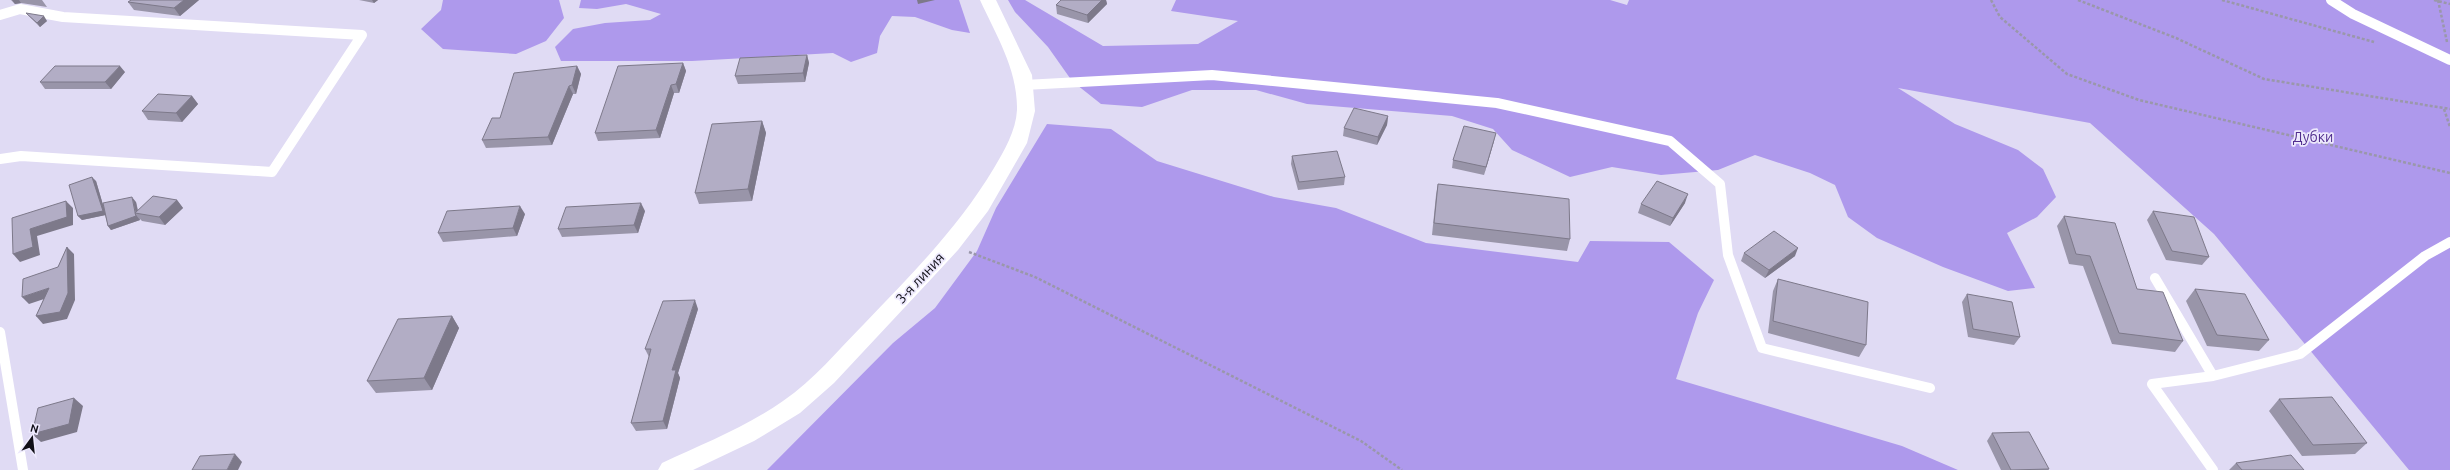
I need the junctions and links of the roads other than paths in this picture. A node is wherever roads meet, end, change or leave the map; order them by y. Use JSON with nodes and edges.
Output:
{"nodes":[{"id":1,"x":988,"y":0,"type":"edge"},
{"id":2,"x":2331,"y":0,"type":"edge"},
{"id":3,"x":0,"y":15,"type":"edge"},
{"id":4,"x":2450,"y":60,"type":"edge"},
{"id":5,"x":1024,"y":85,"type":"junction"},
{"id":6,"x":0,"y":159,"type":"edge"},
{"id":7,"x":2450,"y":242,"type":"edge"},
{"id":8,"x":2155,"y":278,"type":"dead end"},
{"id":9,"x":0,"y":332,"type":"edge"},
{"id":10,"x":2213,"y":376,"type":"junction"},
{"id":11,"x":1930,"y":388,"type":"dead end"},
{"id":12,"x":23,"y":470,"type":"edge"},
{"id":13,"x":670,"y":470,"type":"edge"},
{"id":14,"x":2213,"y":470,"type":"edge"}],
"edges":[{"from":1,"to":5,"type":"street","name":"3-я линия"},
{"from":2,"to":4,"type":"lane"},
{"from":3,"to":6,"type":"lane"},
{"from":5,"to":11,"type":"lane"},
{"from":5,"to":13,"type":"street","name":"3-я линия"},
{"from":7,"to":10,"type":"lane"},
{"from":8,"to":10,"type":"lane"},
{"from":9,"to":12,"type":"lane"},
{"from":10,"to":14,"type":"lane"}]}
